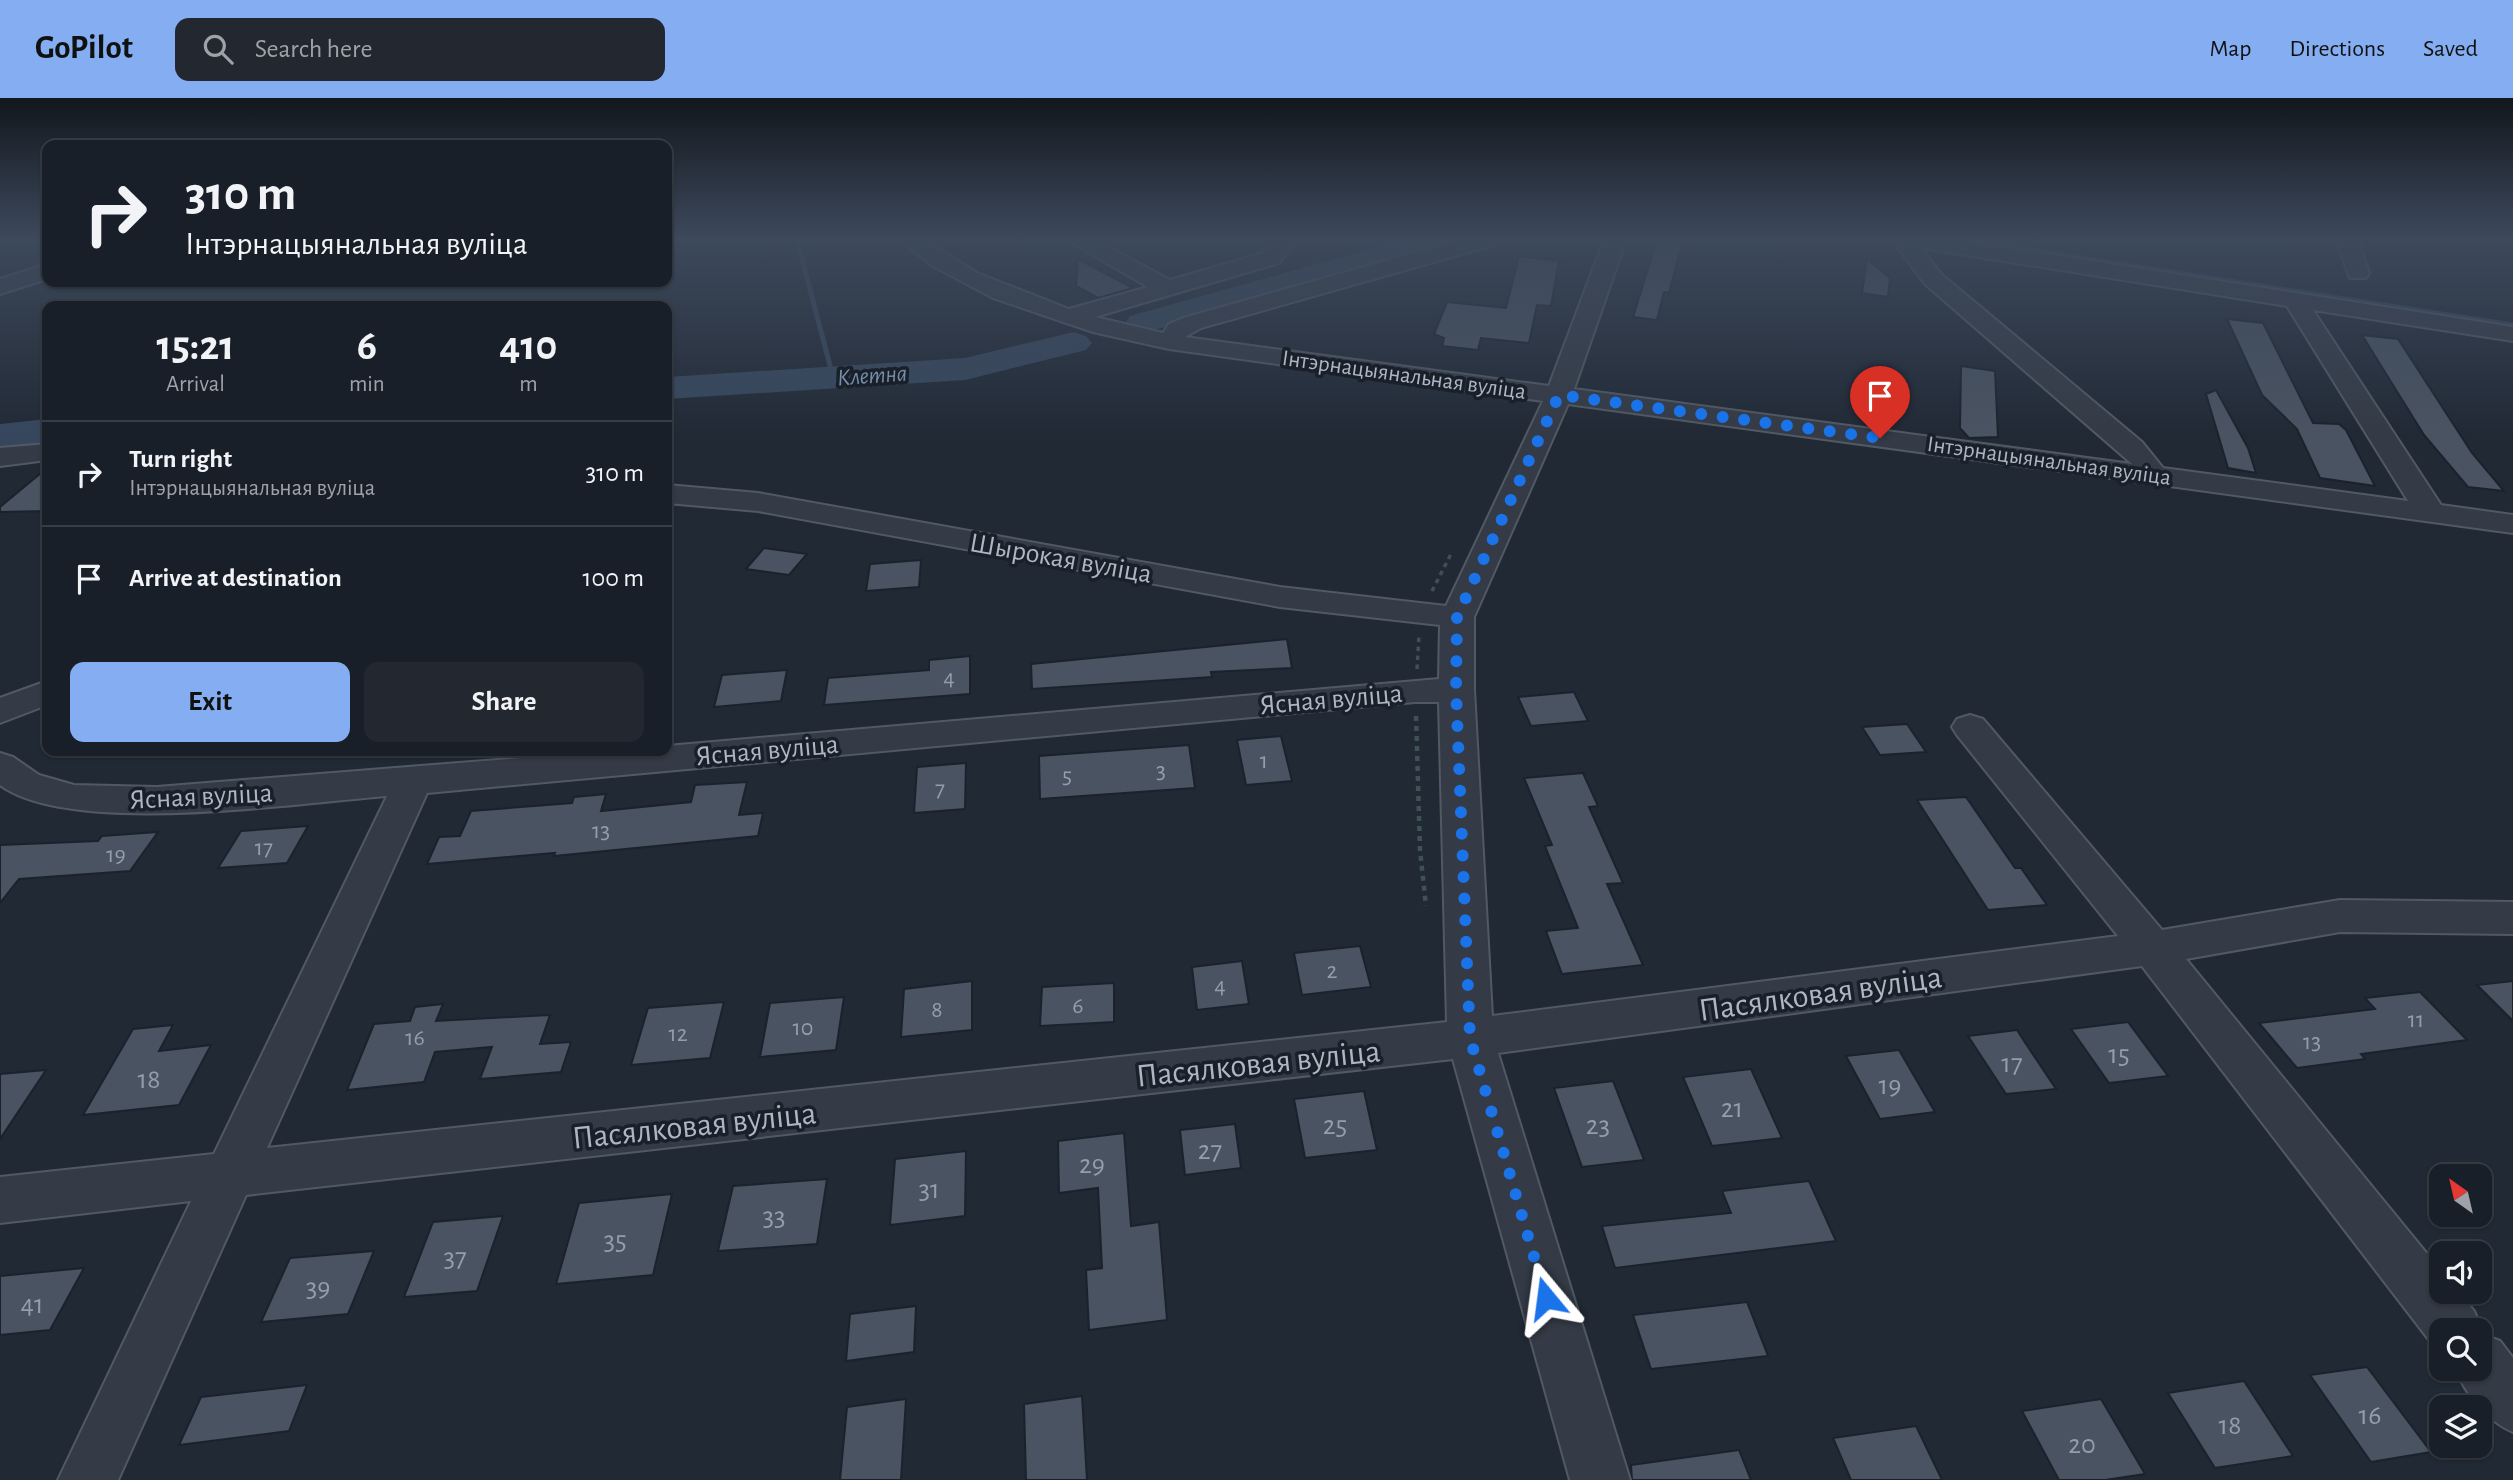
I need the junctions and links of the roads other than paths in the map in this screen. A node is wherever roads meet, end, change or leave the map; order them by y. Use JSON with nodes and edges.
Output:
{"nodes":[{"id":1,"x":1037,"y":304,"type":"edge"},
{"id":2,"x":1109,"y":304,"type":"edge"},
{"id":3,"x":1258,"y":304,"type":"edge"},
{"id":4,"x":1592,"y":304,"type":"edge"},
{"id":5,"x":1963,"y":304,"type":"edge"},
{"id":6,"x":2298,"y":304,"type":"edge"},
{"id":7,"x":2324,"y":304,"type":"edge"},
{"id":8,"x":1069,"y":317,"type":"junction"},
{"id":9,"x":2513,"y":334,"type":"edge"},
{"id":10,"x":1170,"y":342,"type":"junction"},
{"id":11,"x":1559,"y":395,"type":"junction"},
{"id":12,"x":42,"y":453,"type":"edge"},
{"id":13,"x":0,"y":457,"type":"edge"},
{"id":14,"x":2152,"y":474,"type":"junction"},
{"id":15,"x":672,"y":494,"type":"edge"},
{"id":16,"x":2431,"y":513,"type":"junction"},
{"id":17,"x":2513,"y":524,"type":"edge"},
{"id":18,"x":1457,"y":617,"type":"junction"},
{"id":19,"x":1456,"y":690,"type":"junction"},
{"id":20,"x":42,"y":694,"type":"edge"},
{"id":21,"x":0,"y":711,"type":"edge"},
{"id":22,"x":1970,"y":727,"type":"dead end"},
{"id":23,"x":0,"y":766,"type":"edge"},
{"id":24,"x":413,"y":781,"type":"junction"},
{"id":25,"x":2513,"y":918,"type":"edge"},
{"id":26,"x":2152,"y":948,"type":"junction"},
{"id":27,"x":1470,"y":1038,"type":"junction"},
{"id":28,"x":228,"y":1175,"type":"junction"},
{"id":29,"x":0,"y":1200,"type":"edge"},
{"id":30,"x":2445,"y":1318,"type":"edge"},
{"id":31,"x":2492,"y":1376,"type":"edge"},
{"id":32,"x":2513,"y":1403,"type":"edge"},
{"id":33,"x":88,"y":1480,"type":"edge"},
{"id":34,"x":1600,"y":1480,"type":"edge"}],
"edges":[{"from":1,"to":8,"type":"street","name":"Інтэрнацыянальная вуліца"},
{"from":2,"to":8,"type":"street"},
{"from":3,"to":10,"type":"street"},
{"from":4,"to":11,"type":"street"},
{"from":5,"to":14,"type":"street"},
{"from":6,"to":16,"type":"street"},
{"from":7,"to":9,"type":"street"},
{"from":8,"to":10,"type":"street","name":"Інтэрнацыянальная вуліца"},
{"from":10,"to":11,"type":"street","name":"Інтэрнацыянальная вуліца"},
{"from":11,"to":14,"type":"street","name":"Інтэрнацыянальная вуліца"},
{"from":11,"to":18,"type":"street"},
{"from":12,"to":13,"type":"street"},
{"from":14,"to":16,"type":"street","name":"Інтэрнацыянальная вуліца"},
{"from":15,"to":18,"type":"street","name":"Шырокая вуліца"},
{"from":16,"to":17,"type":"street","name":"Інтэрнацыянальная вуліца"},
{"from":18,"to":19,"type":"street"},
{"from":19,"to":24,"type":"street","name":"Ясная вуліца"},
{"from":19,"to":27,"type":"street"},
{"from":20,"to":21,"type":"street"},
{"from":22,"to":26,"type":"street"},
{"from":23,"to":24,"type":"street","name":"Ясная вуліца"},
{"from":24,"to":28,"type":"street"},
{"from":25,"to":26,"type":"street","name":"Пасялковая вуліца"},
{"from":26,"to":27,"type":"street","name":"Пасялковая вуліца"},
{"from":26,"to":30,"type":"street"},
{"from":27,"to":28,"type":"street","name":"Пасялковая вуліца"},
{"from":27,"to":34,"type":"street"},
{"from":28,"to":29,"type":"street","name":"Пасялковая вуліца"},
{"from":28,"to":33,"type":"street"},
{"from":31,"to":32,"type":"street"}]}
